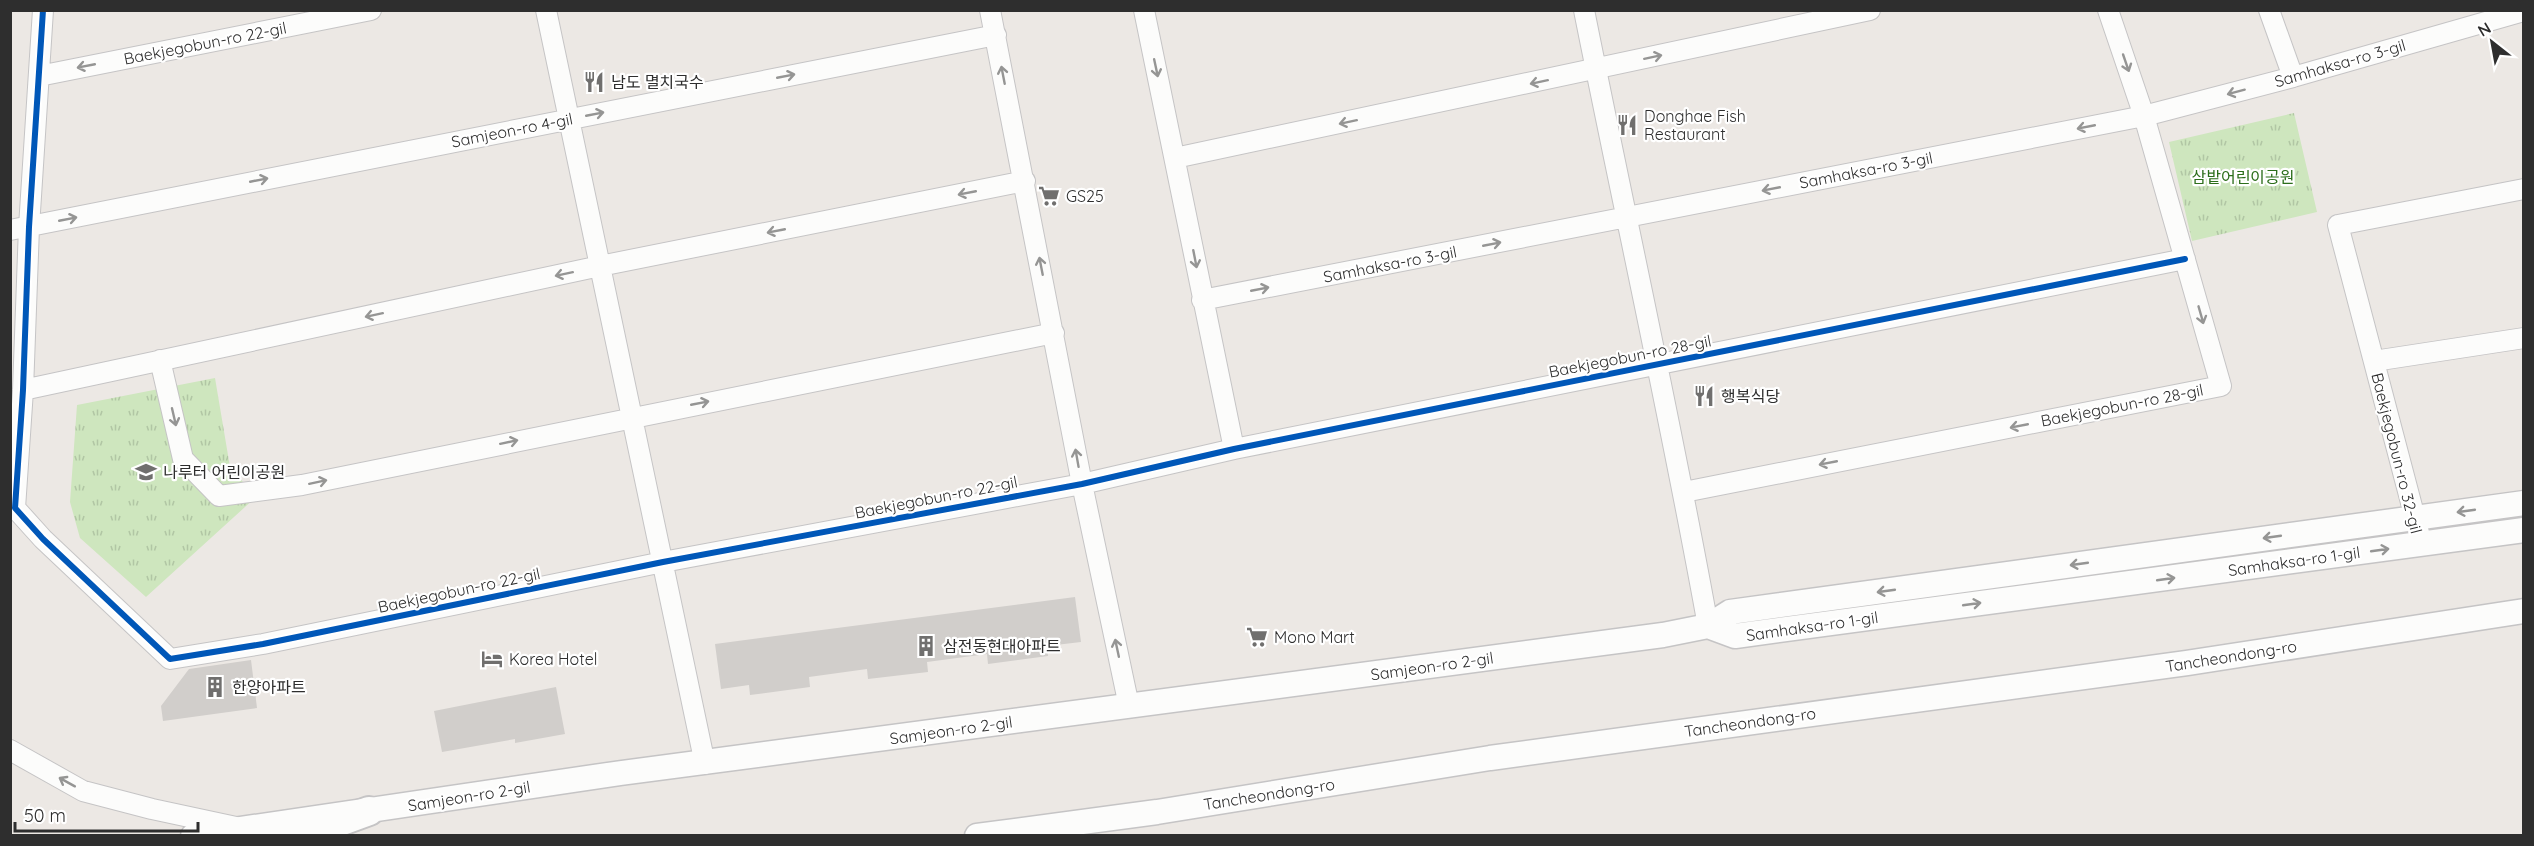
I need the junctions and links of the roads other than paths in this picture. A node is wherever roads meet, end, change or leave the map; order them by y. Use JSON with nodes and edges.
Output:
{"nodes":[{"id":1,"x":43,"y":10,"type":"edge"},
{"id":2,"x":370,"y":10,"type":"edge"},
{"id":3,"x":546,"y":10,"type":"edge"},
{"id":4,"x":990,"y":10,"type":"edge"},
{"id":5,"x":1144,"y":10,"type":"edge"},
{"id":6,"x":1584,"y":10,"type":"edge"},
{"id":7,"x":1870,"y":10,"type":"edge"},
{"id":8,"x":2108,"y":10,"type":"edge"},
{"id":9,"x":2269,"y":10,"type":"edge"},
{"id":10,"x":2523,"y":11,"type":"edge"},
{"id":11,"x":996,"y":35,"type":"junction"},
{"id":12,"x":1596,"y":70,"type":"junction"},
{"id":13,"x":39,"y":75,"type":"junction"},
{"id":14,"x":2293,"y":77,"type":"junction"},
{"id":15,"x":2144,"y":116,"type":"junction"},
{"id":16,"x":568,"y":119,"type":"junction"},
{"id":17,"x":1175,"y":158,"type":"junction"},
{"id":18,"x":1025,"y":181,"type":"junction"},
{"id":19,"x":2523,"y":189,"type":"edge"},
{"id":20,"x":1625,"y":218,"type":"junction"},
{"id":21,"x":20,"y":228,"type":"edge"},
{"id":22,"x":2185,"y":259,"type":"junction"},
{"id":23,"x":600,"y":266,"type":"junction"},
{"id":24,"x":1203,"y":300,"type":"junction"},
{"id":25,"x":1054,"y":333,"type":"junction"},
{"id":26,"x":2523,"y":338,"type":"edge"},
{"id":27,"x":160,"y":360,"type":"junction"},
{"id":28,"x":2374,"y":361,"type":"junction"},
{"id":29,"x":1657,"y":364,"type":"junction"},
{"id":30,"x":23,"y":390,"type":"junction"},
{"id":31,"x":633,"y":416,"type":"junction"},
{"id":32,"x":1234,"y":449,"type":"junction"},
{"id":33,"x":1082,"y":483,"type":"junction"},
{"id":34,"x":1684,"y":492,"type":"junction"},
{"id":35,"x":2523,"y":503,"type":"edge"},
{"id":36,"x":2416,"y":517,"type":"junction"},
{"id":37,"x":2523,"y":530,"type":"edge"},
{"id":38,"x":2421,"y":544,"type":"junction"},
{"id":39,"x":663,"y":562,"type":"junction"},
{"id":40,"x":2523,"y":611,"type":"edge"},
{"id":41,"x":1708,"y":626,"type":"junction"},
{"id":42,"x":1129,"y":706,"type":"junction"},
{"id":43,"x":10,"y":750,"type":"edge"},
{"id":44,"x":705,"y":764,"type":"junction"},
{"id":45,"x":369,"y":812,"type":"junction"},
{"id":46,"x":245,"y":828,"type":"junction"},
{"id":47,"x":193,"y":836,"type":"edge"},
{"id":48,"x":301,"y":836,"type":"edge"},
{"id":49,"x":977,"y":836,"type":"edge"}],
"edges":[{"from":1,"to":13,"type":"street"},
{"from":2,"to":13,"type":"street","name":"Baekjegobun-ro 22-gil","one_way":true},
{"from":3,"to":16,"type":"street"},
{"from":4,"to":11,"type":"street"},
{"from":5,"to":17,"type":"street","one_way":true},
{"from":6,"to":12,"type":"street","name":"Baekjegobun-ro 28-gil"},
{"from":12,"to":7,"type":"street","one_way":true},
{"from":8,"to":15,"type":"street","one_way":true},
{"from":9,"to":14,"type":"street"},
{"from":10,"to":14,"type":"street","name":"Samhaksa-ro 3-gil"},
{"from":16,"to":11,"type":"street","name":"Samjeon-ro 4-gil","one_way":true},
{"from":18,"to":11,"type":"street","one_way":true},
{"from":12,"to":17,"type":"street","one_way":true},
{"from":12,"to":20,"type":"street","name":"Baekjegobun-ro 28-gil"},
{"from":13,"to":21,"type":"street"},
{"from":14,"to":15,"type":"street","name":"Samhaksa-ro 3-gil","one_way":true},
{"from":15,"to":20,"type":"street","name":"Samhaksa-ro 3-gil","one_way":true},
{"from":15,"to":22,"type":"street"},
{"from":21,"to":16,"type":"street","name":"Samjeon-ro 4-gil","one_way":true},
{"from":16,"to":23,"type":"street"},
{"from":17,"to":24,"type":"street","one_way":true},
{"from":18,"to":23,"type":"street","one_way":true},
{"from":25,"to":18,"type":"street","one_way":true},
{"from":19,"to":28,"type":"street","name":"Baekjegobun-ro 32-gil"},
{"from":24,"to":20,"type":"street","name":"Samhaksa-ro 3-gil","one_way":true},
{"from":20,"to":29,"type":"street","name":"Baekjegobun-ro 28-gil"},
{"from":21,"to":30,"type":"street"},
{"from":22,"to":29,"type":"street","name":"Baekjegobun-ro 28-gil"},
{"from":22,"to":34,"type":"street","name":"Baekjegobun-ro 28-gil","one_way":true},
{"from":23,"to":27,"type":"street","one_way":true},
{"from":23,"to":31,"type":"street"},
{"from":24,"to":32,"type":"street"},
{"from":31,"to":25,"type":"street","one_way":true},
{"from":33,"to":25,"type":"street","one_way":true},
{"from":26,"to":28,"type":"street","name":"Baekjegobun-ro 32-gil"},
{"from":27,"to":30,"type":"street"},
{"from":27,"to":31,"type":"street","one_way":true},
{"from":28,"to":36,"type":"street","name":"Baekjegobun-ro 32-gil"},
{"from":29,"to":32,"type":"street","name":"Baekjegobun-ro 28-gil"},
{"from":29,"to":34,"type":"street","name":"Baekjegobun-ro 28-gil"},
{"from":30,"to":39,"type":"street","name":"Baekjegobun-ro 22-gil"},
{"from":31,"to":39,"type":"street"},
{"from":32,"to":33,"type":"street","name":"Baekjegobun-ro 28-gil"},
{"from":33,"to":39,"type":"street","name":"Baekjegobun-ro 22-gil"},
{"from":42,"to":33,"type":"street","one_way":true},
{"from":34,"to":41,"type":"street","name":"Baekjegobun-ro 28-gil"},
{"from":35,"to":36,"type":"street","name":"Samhaksa-ro 1-gil","one_way":true},
{"from":36,"to":38,"type":"street","name":"Baekjegobun-ro 32-gil"},
{"from":36,"to":41,"type":"street","name":"Samhaksa-ro 1-gil","one_way":true},
{"from":37,"to":38,"type":"street","name":"Samhaksa-ro 1-gil"},
{"from":41,"to":38,"type":"street","name":"Samhaksa-ro 1-gil","one_way":true},
{"from":39,"to":44,"type":"street"},
{"from":40,"to":49,"type":"street","name":"Tancheondong-ro"},
{"from":41,"to":42,"type":"street","name":"Samjeon-ro 2-gil"},
{"from":42,"to":44,"type":"street","name":"Samjeon-ro 2-gil"},
{"from":46,"to":43,"type":"street","one_way":true},
{"from":44,"to":45,"type":"street","name":"Samjeon-ro 2-gil"},
{"from":45,"to":46,"type":"street","name":"Samjeon-ro 2-gil"},
{"from":45,"to":48,"type":"main road"},
{"from":46,"to":47,"type":"street","name":"Samjeon-ro 2-gil"}]}
